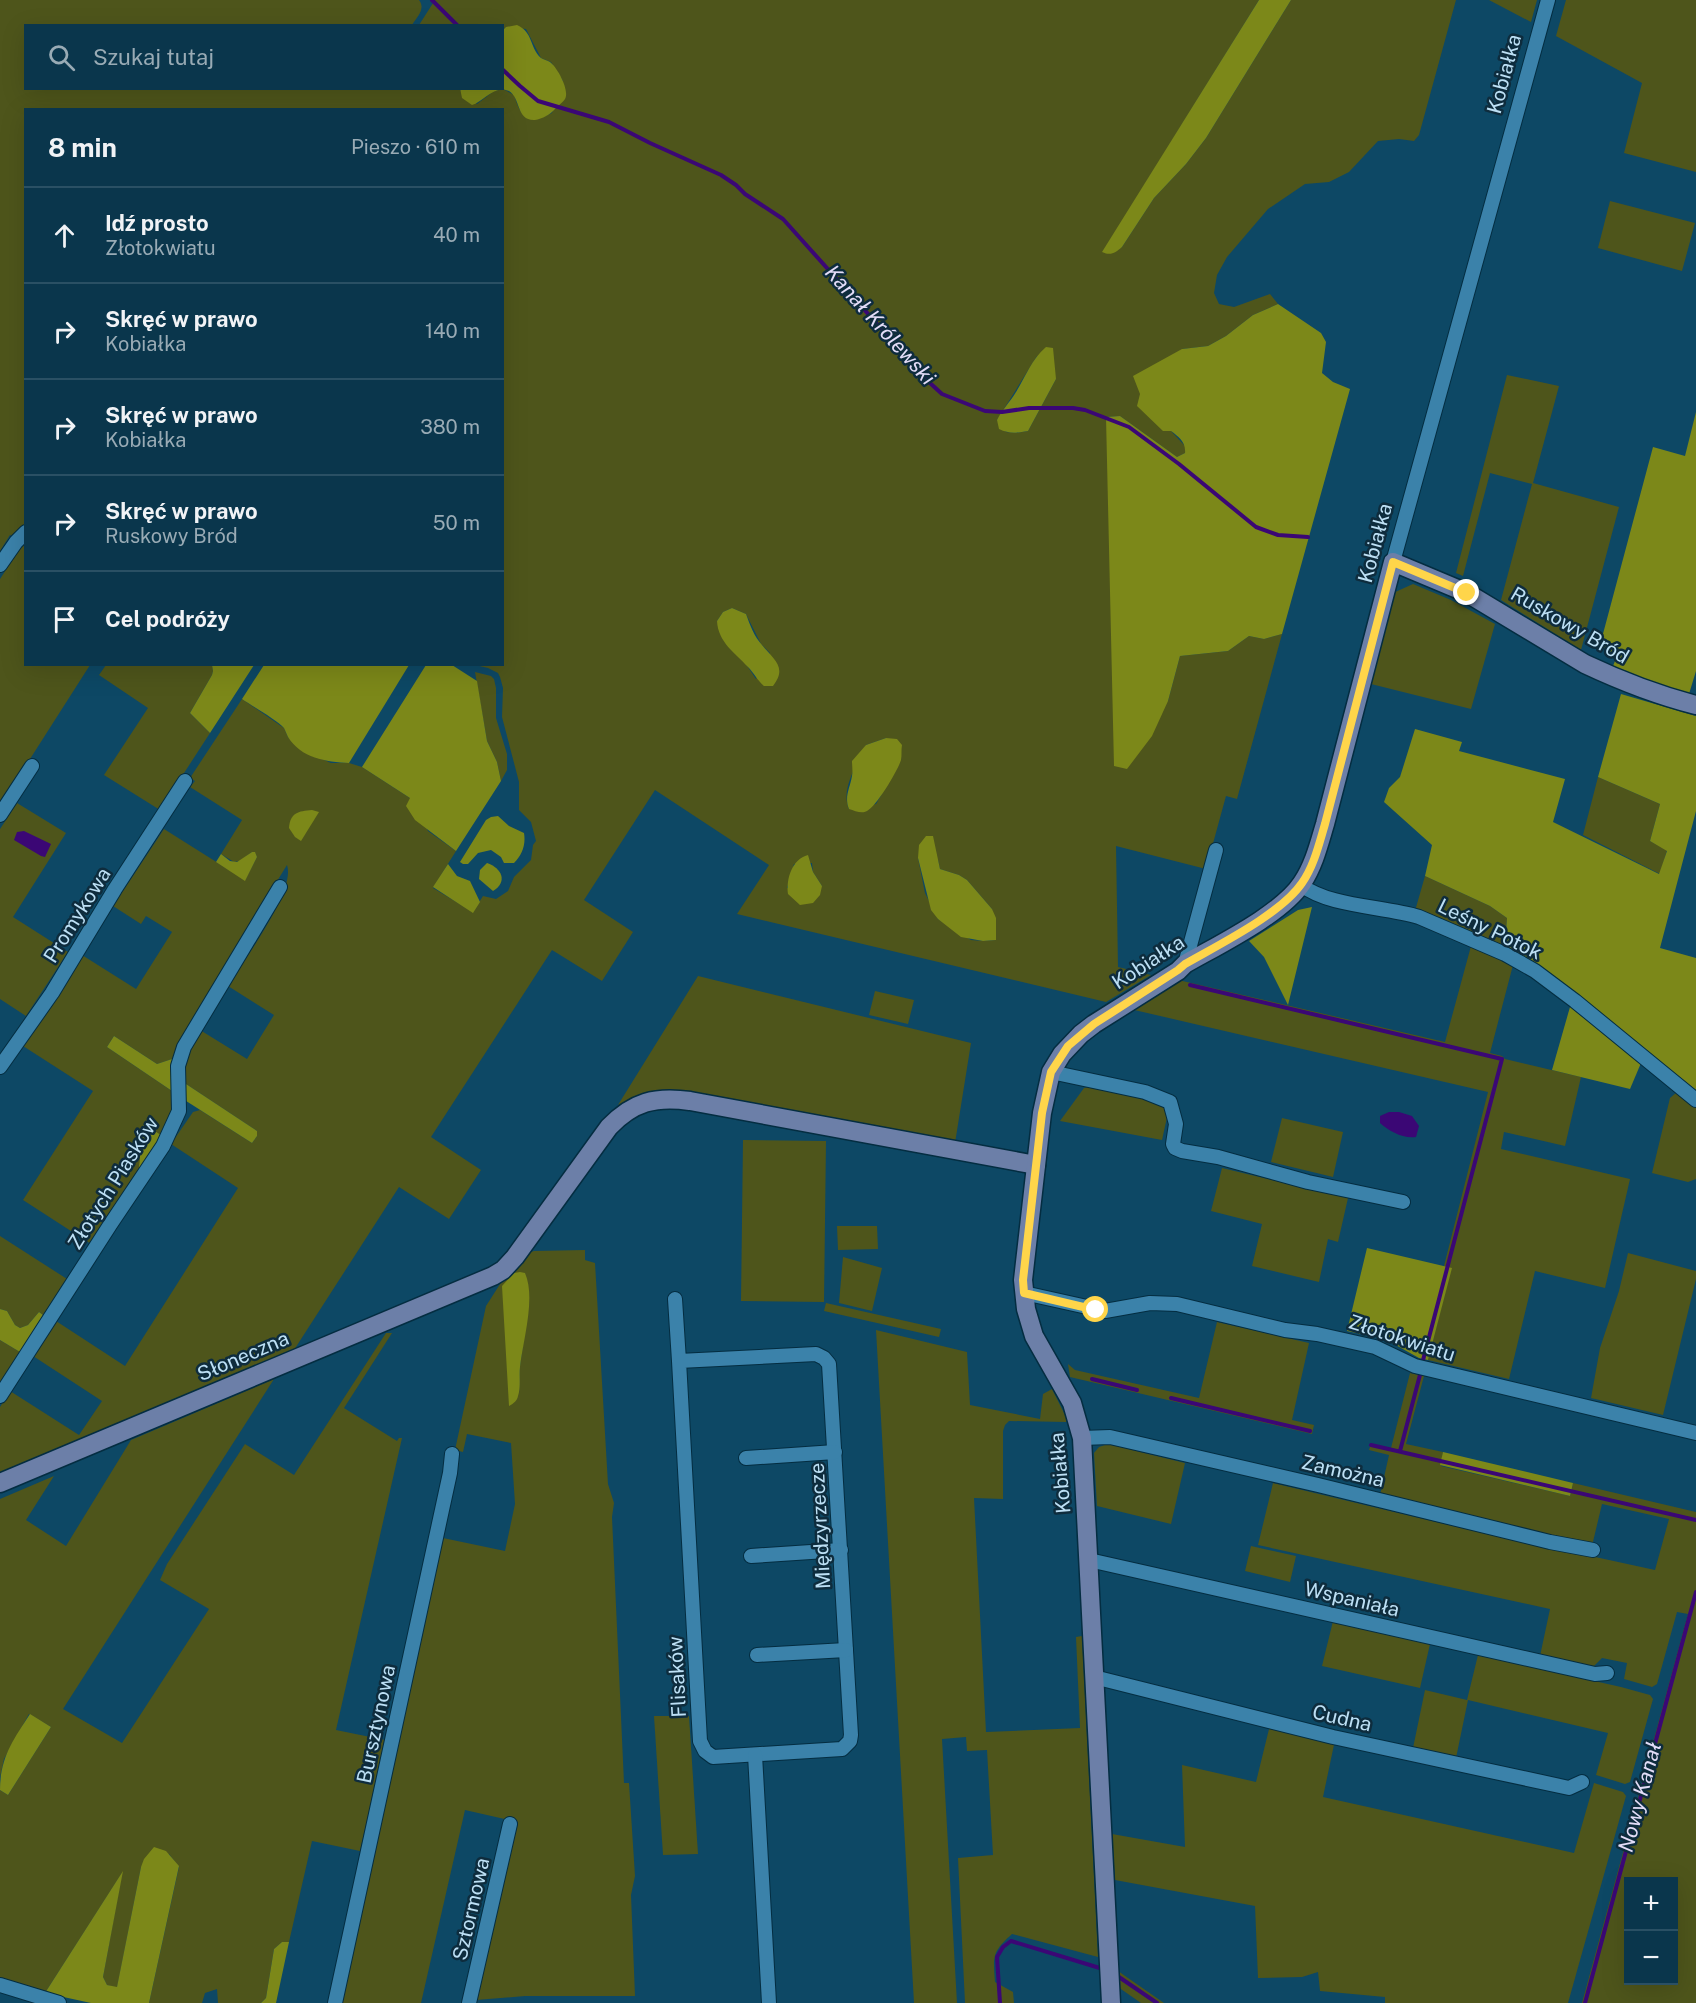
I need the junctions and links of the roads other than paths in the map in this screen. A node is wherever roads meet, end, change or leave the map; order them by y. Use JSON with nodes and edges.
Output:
{"nodes":[{"id":1,"x":1548,"y":0,"type":"edge"},
{"id":2,"x":24,"y":534,"type":"edge"},
{"id":3,"x":1393,"y":562,"type":"junction"},
{"id":4,"x":0,"y":565,"type":"edge"},
{"id":5,"x":1696,"y":705,"type":"edge"},
{"id":6,"x":32,"y":766,"type":"dead end"},
{"id":7,"x":185,"y":781,"type":"dead end"},
{"id":8,"x":0,"y":815,"type":"edge"},
{"id":9,"x":1216,"y":850,"type":"dead end"},
{"id":10,"x":1301,"y":885,"type":"junction"},
{"id":11,"x":280,"y":887,"type":"dead end"},
{"id":12,"x":1185,"y":964,"type":"junction"},
{"id":13,"x":0,"y":1067,"type":"edge"},
{"id":14,"x":1051,"y":1072,"type":"junction"},
{"id":15,"x":1696,"y":1100,"type":"edge"},
{"id":16,"x":1036,"y":1165,"type":"junction"},
{"id":17,"x":1403,"y":1202,"type":"dead end"},
{"id":18,"x":1024,"y":1293,"type":"junction"},
{"id":19,"x":675,"y":1299,"type":"dead end"},
{"id":20,"x":679,"y":1361,"type":"junction"},
{"id":21,"x":0,"y":1396,"type":"edge"},
{"id":22,"x":1696,"y":1433,"type":"edge"},
{"id":23,"x":1082,"y":1438,"type":"junction"},
{"id":24,"x":835,"y":1452,"type":"junction"},
{"id":25,"x":452,"y":1454,"type":"dead end"},
{"id":26,"x":746,"y":1458,"type":"dead end"},
{"id":27,"x":0,"y":1483,"type":"edge"},
{"id":28,"x":841,"y":1550,"type":"junction"},
{"id":29,"x":1593,"y":1550,"type":"dead end"},
{"id":30,"x":751,"y":1556,"type":"dead end"},
{"id":31,"x":1089,"y":1560,"type":"junction"},
{"id":32,"x":846,"y":1650,"type":"junction"},
{"id":33,"x":757,"y":1655,"type":"dead end"},
{"id":34,"x":1606,"y":1673,"type":"dead end"},
{"id":35,"x":1094,"y":1677,"type":"junction"},
{"id":36,"x":755,"y":1755,"type":"junction"},
{"id":37,"x":1582,"y":1782,"type":"dead end"},
{"id":38,"x":510,"y":1824,"type":"dead end"},
{"id":39,"x":0,"y":1985,"type":"edge"},
{"id":40,"x":59,"y":2003,"type":"edge"},
{"id":41,"x":335,"y":2003,"type":"edge"},
{"id":42,"x":469,"y":2003,"type":"edge"},
{"id":43,"x":769,"y":2003,"type":"edge"},
{"id":44,"x":1111,"y":2003,"type":"edge"}],
"edges":[{"from":1,"to":3,"type":"street","name":"Kobiałka"},
{"from":2,"to":4,"type":"street"},
{"from":3,"to":5,"type":"street","name":"Ruskowy Bród"},
{"from":3,"to":10,"type":"street","name":"Kobiałka"},
{"from":6,"to":8,"type":"street"},
{"from":7,"to":13,"type":"street","name":"Promykowa"},
{"from":9,"to":12,"type":"street"},
{"from":10,"to":12,"type":"street","name":"Kobiałka"},
{"from":10,"to":15,"type":"street","name":"Leśny Potok"},
{"from":11,"to":21,"type":"street","name":"Złotych Piasków"},
{"from":12,"to":14,"type":"street","name":"Kobiałka"},
{"from":14,"to":16,"type":"street","name":"Kobiałka"},
{"from":14,"to":17,"type":"street"},
{"from":16,"to":18,"type":"street","name":"Kobiałka"},
{"from":16,"to":27,"type":"street","name":"Słoneczna"},
{"from":18,"to":22,"type":"street","name":"Złotokwiatu"},
{"from":18,"to":23,"type":"street","name":"Kobiałka"},
{"from":19,"to":20,"type":"street","name":"Flisaków"},
{"from":20,"to":24,"type":"street","name":"Międzyrzecze"},
{"from":20,"to":36,"type":"street","name":"Flisaków"},
{"from":23,"to":29,"type":"street","name":"Zamożna"},
{"from":23,"to":31,"type":"street","name":"Kobiałka"},
{"from":24,"to":26,"type":"street"},
{"from":24,"to":28,"type":"street","name":"Międzyrzecze"},
{"from":25,"to":41,"type":"street","name":"Bursztynowa"},
{"from":28,"to":30,"type":"street"},
{"from":28,"to":32,"type":"street","name":"Międzyrzecze"},
{"from":31,"to":34,"type":"street","name":"Wspaniała"},
{"from":31,"to":35,"type":"street","name":"Kobiałka"},
{"from":32,"to":33,"type":"street"},
{"from":32,"to":36,"type":"street","name":"Międzyrzecze"},
{"from":35,"to":37,"type":"street","name":"Cudna"},
{"from":35,"to":44,"type":"street","name":"Kobiałka"},
{"from":36,"to":43,"type":"street"},
{"from":38,"to":42,"type":"street","name":"Sztormowa"},
{"from":39,"to":40,"type":"street"}]}
